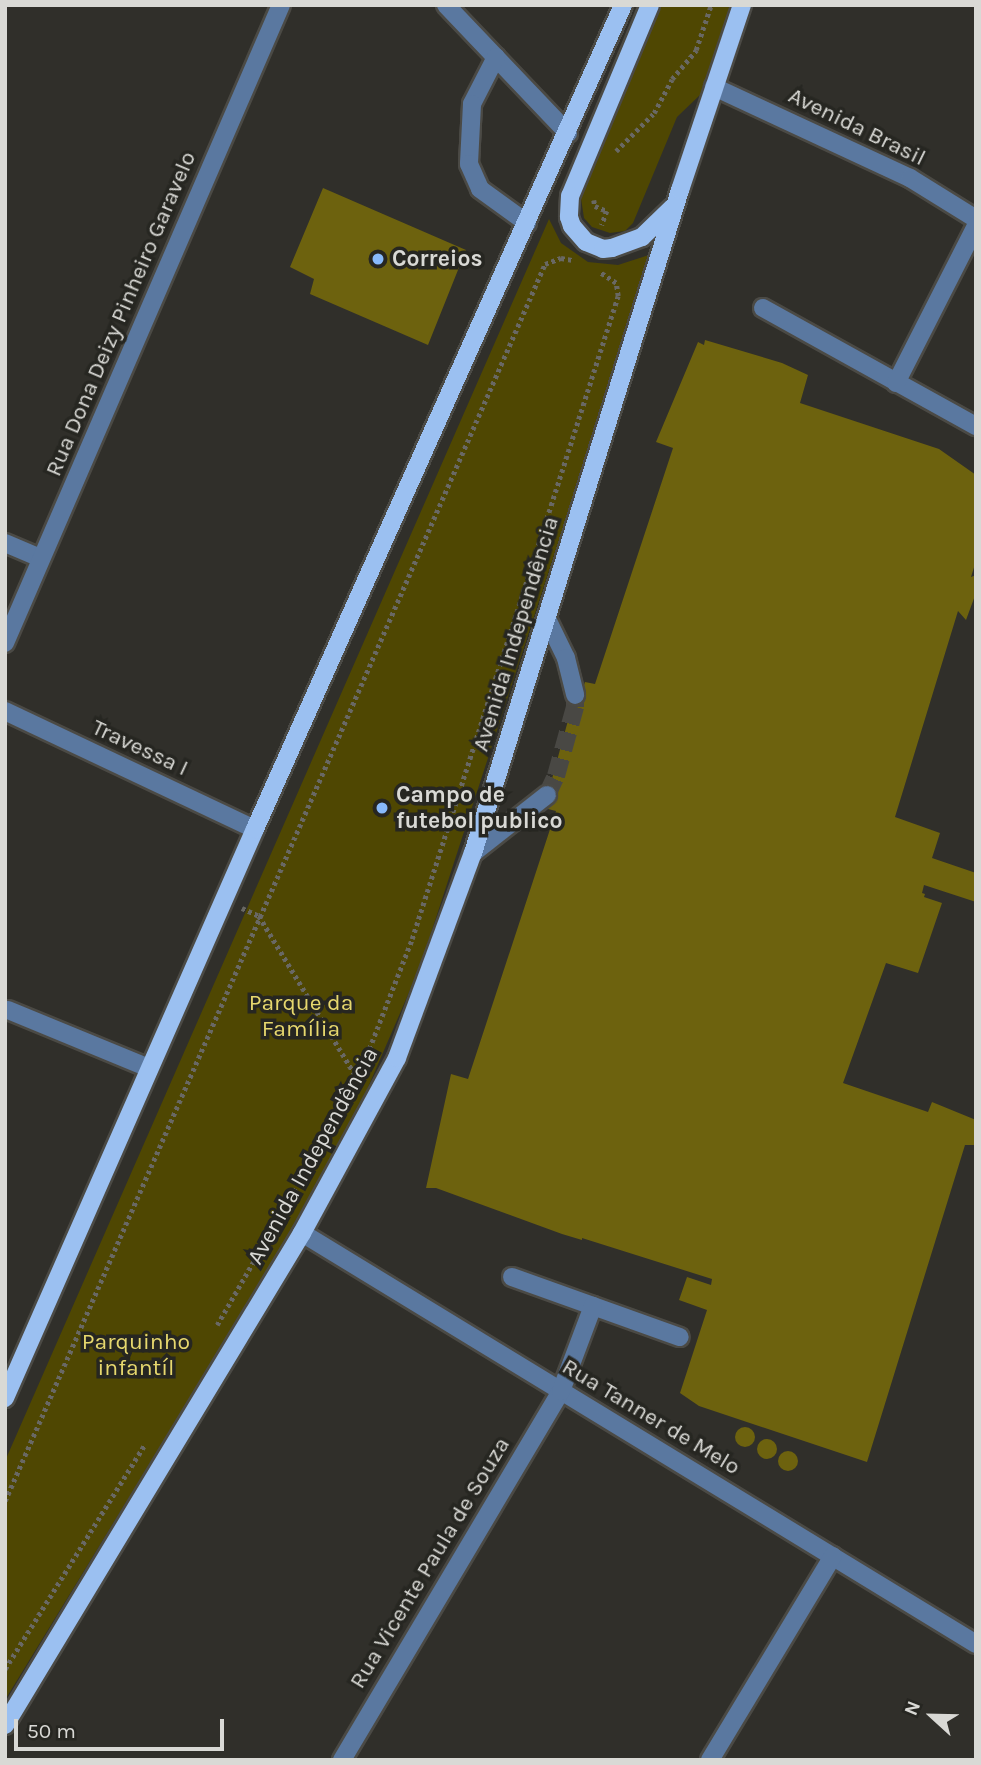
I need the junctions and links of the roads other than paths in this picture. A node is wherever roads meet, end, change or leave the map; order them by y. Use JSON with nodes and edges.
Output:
{"nodes":[{"id":1,"x":281,"y":5,"type":"edge"},
{"id":2,"x":446,"y":5,"type":"edge"},
{"id":3,"x":623,"y":5,"type":"edge"},
{"id":4,"x":650,"y":5,"type":"edge"},
{"id":5,"x":742,"y":5,"type":"edge"},
{"id":6,"x":496,"y":57,"type":"junction"},
{"id":7,"x":714,"y":87,"type":"junction"},
{"id":8,"x":568,"y":133,"type":"junction"},
{"id":9,"x":680,"y":190,"type":"junction"},
{"id":10,"x":976,"y":219,"type":"edge"},
{"id":11,"x":527,"y":223,"type":"junction"},
{"id":12,"x":976,"y":226,"type":"edge"},
{"id":13,"x":763,"y":308,"type":"dead end"},
{"id":14,"x":896,"y":383,"type":"junction"},
{"id":15,"x":976,"y":426,"type":"edge"},
{"id":16,"x":5,"y":543,"type":"edge"},
{"id":17,"x":41,"y":558,"type":"junction"},
{"id":18,"x":547,"y":619,"type":"junction"},
{"id":19,"x":5,"y":643,"type":"edge"},
{"id":20,"x":575,"y":695,"type":"tunnel mouth"},
{"id":21,"x":5,"y":711,"type":"edge"},
{"id":22,"x":547,"y":795,"type":"tunnel mouth"},
{"id":23,"x":255,"y":829,"type":"junction"},
{"id":24,"x":473,"y":853,"type":"junction"},
{"id":25,"x":8,"y":1010,"type":"dead end"},
{"id":26,"x":149,"y":1068,"type":"junction"},
{"id":27,"x":302,"y":1233,"type":"junction"},
{"id":28,"x":512,"y":1276,"type":"dead end"},
{"id":29,"x":593,"y":1306,"type":"junction"},
{"id":30,"x":680,"y":1337,"type":"dead end"},
{"id":31,"x":561,"y":1391,"type":"junction"},
{"id":32,"x":5,"y":1398,"type":"edge"},
{"id":33,"x":833,"y":1556,"type":"junction"},
{"id":34,"x":976,"y":1644,"type":"edge"},
{"id":35,"x":5,"y":1725,"type":"edge"},
{"id":36,"x":342,"y":1760,"type":"edge"},
{"id":37,"x":710,"y":1760,"type":"edge"}],
"edges":[{"from":1,"to":17,"type":"street","name":"Rua Dona Deizy Pinheiro Garavelo"},
{"from":2,"to":6,"type":"street"},
{"from":3,"to":8,"type":"main road"},
{"from":4,"to":9,"type":"main road"},
{"from":5,"to":7,"type":"main road","name":"Avenida Independência"},
{"from":6,"to":8,"type":"street"},
{"from":6,"to":11,"type":"street"},
{"from":7,"to":9,"type":"main road","name":"Avenida Independência"},
{"from":7,"to":10,"type":"street","name":"Avenida Brasil"},
{"from":8,"to":11,"type":"main road"},
{"from":9,"to":18,"type":"main road","name":"Avenida Independência"},
{"from":11,"to":23,"type":"main road"},
{"from":12,"to":14,"type":"street"},
{"from":13,"to":14,"type":"street"},
{"from":14,"to":15,"type":"street"},
{"from":16,"to":17,"type":"street"},
{"from":17,"to":19,"type":"street","name":"Rua Dona Deizy Pinheiro Garavelo"},
{"from":18,"to":20,"type":"street"},
{"from":18,"to":24,"type":"main road","name":"Avenida Independência"},
{"from":21,"to":23,"type":"street","name":"Travessa I"},
{"from":22,"to":24,"type":"street"},
{"from":23,"to":26,"type":"main road"},
{"from":24,"to":27,"type":"main road","name":"Avenida Independência"},
{"from":25,"to":26,"type":"street"},
{"from":26,"to":32,"type":"main road"},
{"from":27,"to":31,"type":"street","name":"Rua Tanner de Melo"},
{"from":27,"to":35,"type":"main road","name":"Avenida Independência"},
{"from":28,"to":29,"type":"street"},
{"from":29,"to":30,"type":"street"},
{"from":29,"to":31,"type":"street","name":"Rua Vicente Paula de Souza"},
{"from":31,"to":33,"type":"street","name":"Rua Tanner de Melo"},
{"from":31,"to":36,"type":"street","name":"Rua Vicente Paula de Souza"},
{"from":33,"to":34,"type":"street","name":"Rua Tanner de Melo"},
{"from":33,"to":37,"type":"street"}]}
